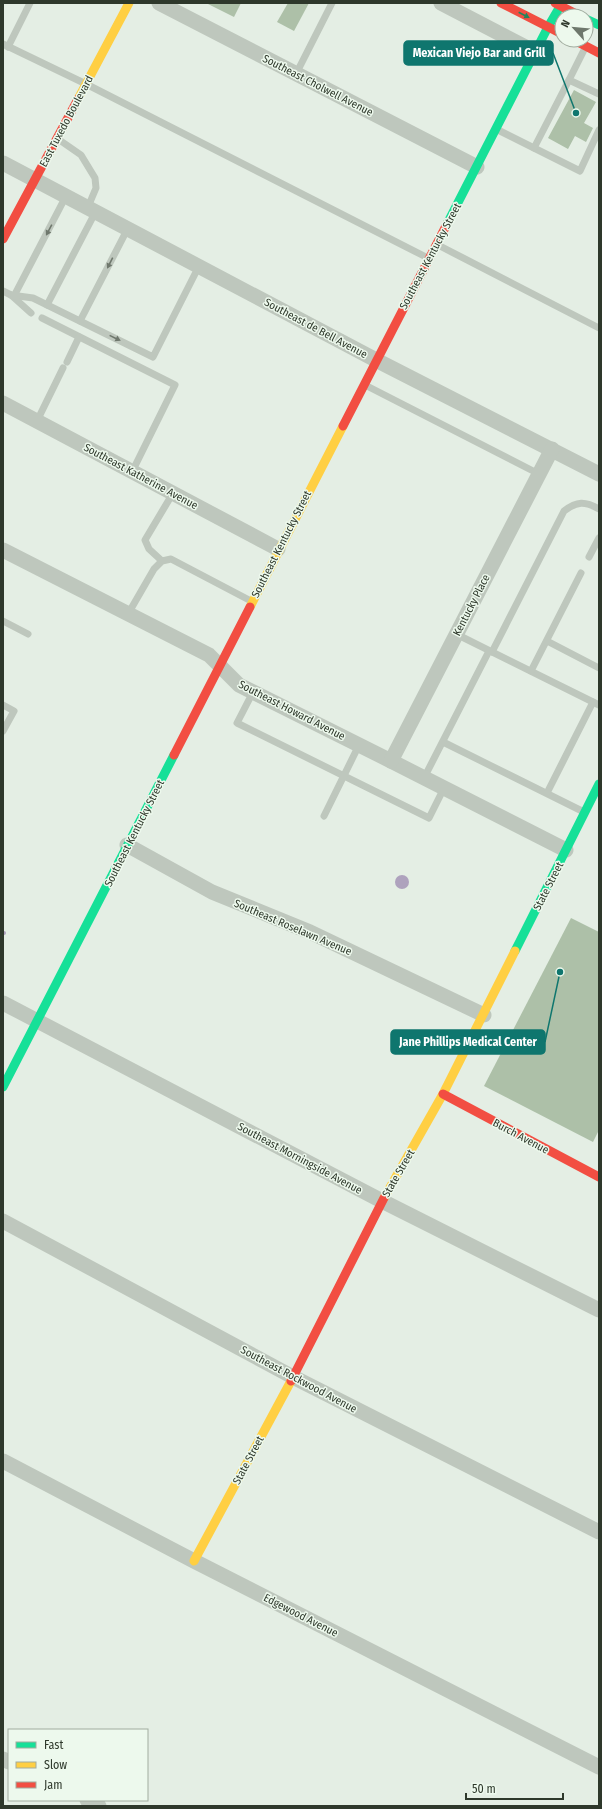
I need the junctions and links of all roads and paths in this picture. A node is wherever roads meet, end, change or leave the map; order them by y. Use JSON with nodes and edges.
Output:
{"nodes":[{"id":1,"x":30,"y":3,"type":"edge"},
{"id":2,"x":129,"y":3,"type":"edge"},
{"id":3,"x":159,"y":3,"type":"edge"},
{"id":4,"x":332,"y":3,"type":"edge"},
{"id":5,"x":441,"y":3,"type":"edge"},
{"id":6,"x":501,"y":3,"type":"edge"},
{"id":7,"x":559,"y":4,"type":"edge"},
{"id":8,"x":548,"y":27,"type":"junction"},
{"id":9,"x":554,"y":30,"type":"edge"},
{"id":10,"x":6,"y":46,"type":"edge"},
{"id":11,"x":585,"y":48,"type":"edge"},
{"id":12,"x":590,"y":48,"type":"edge"},
{"id":13,"x":535,"y":52,"type":"junction"},
{"id":14,"x":599,"y":53,"type":"edge"},
{"id":15,"x":296,"y":74,"type":"junction"},
{"id":16,"x":570,"y":80,"type":"junction"},
{"id":17,"x":86,"y":84,"type":"junction"},
{"id":18,"x":599,"y":94,"type":"edge"},
{"id":19,"x":496,"y":129,"type":"junction"},
{"id":20,"x":599,"y":130,"type":"edge"},
{"id":21,"x":57,"y":138,"type":"junction"},
{"id":22,"x":534,"y":148,"type":"junction"},
{"id":23,"x":3,"y":163,"type":"edge"},
{"id":24,"x":477,"y":167,"type":"junction"},
{"id":25,"x":35,"y":178,"type":"junction"},
{"id":26,"x":67,"y":196,"type":"junction"},
{"id":27,"x":92,"y":209,"type":"junction"},
{"id":28,"x":128,"y":228,"type":"junction"},
{"id":29,"x":3,"y":239,"type":"edge"},
{"id":30,"x":436,"y":244,"type":"junction"},
{"id":31,"x":429,"y":258,"type":"junction"},
{"id":32,"x":199,"y":266,"type":"junction"},
{"id":33,"x":3,"y":292,"type":"edge"},
{"id":34,"x":12,"y":296,"type":"junction"},
{"id":35,"x":47,"y":306,"type":"junction"},
{"id":36,"x":31,"y":313,"type":"dead end"},
{"id":37,"x":42,"y":318,"type":"dead end"},
{"id":38,"x":80,"y":321,"type":"junction"},
{"id":39,"x":599,"y":328,"type":"edge"},
{"id":40,"x":79,"y":337,"type":"junction"},
{"id":41,"x":376,"y":360,"type":"junction"},
{"id":42,"x":363,"y":384,"type":"junction"},
{"id":43,"x":3,"y":403,"type":"edge"},
{"id":44,"x":37,"y":421,"type":"junction"},
{"id":45,"x":552,"y":449,"type":"junction"},
{"id":46,"x":132,"y":472,"type":"junction"},
{"id":47,"x":539,"y":474,"type":"junction"},
{"id":48,"x":599,"y":474,"type":"edge"},
{"id":49,"x":173,"y":493,"type":"junction"},
{"id":50,"x":599,"y":509,"type":"edge"},
{"id":51,"x":599,"y":538,"type":"edge"},
{"id":52,"x":278,"y":549,"type":"junction"},
{"id":53,"x":3,"y":550,"type":"edge"},
{"id":54,"x":589,"y":557,"type":"dead end"},
{"id":55,"x":162,"y":561,"type":"junction"},
{"id":56,"x":581,"y":573,"type":"dead end"},
{"id":57,"x":252,"y":602,"type":"junction"},
{"id":58,"x":128,"y":614,"type":"junction"},
{"id":59,"x":3,"y":621,"type":"edge"},
{"id":60,"x":28,"y":634,"type":"dead end"},
{"id":61,"x":456,"y":634,"type":"junction"},
{"id":62,"x":546,"y":641,"type":"junction"},
{"id":63,"x":491,"y":651,"type":"junction"},
{"id":64,"x":220,"y":666,"type":"junction"},
{"id":65,"x":599,"y":668,"type":"edge"},
{"id":66,"x":531,"y":671,"type":"junction"},
{"id":67,"x":253,"y":692,"type":"junction"},
{"id":68,"x":596,"y":704,"type":"edge"},
{"id":69,"x":3,"y":705,"type":"edge"},
{"id":70,"x":3,"y":731,"type":"edge"},
{"id":71,"x":443,"y":742,"type":"junction"},
{"id":72,"x":359,"y":745,"type":"junction"},
{"id":73,"x":391,"y":761,"type":"junction"},
{"id":74,"x":344,"y":775,"type":"junction"},
{"id":75,"x":424,"y":778,"type":"junction"},
{"id":76,"x":599,"y":784,"type":"edge"},
{"id":77,"x":444,"y":788,"type":"junction"},
{"id":78,"x":547,"y":793,"type":"junction"},
{"id":79,"x":585,"y":812,"type":"junction"},
{"id":80,"x":324,"y":816,"type":"dead end"},
{"id":81,"x":127,"y":845,"type":"junction"},
{"id":82,"x":566,"y":850,"type":"junction"},
{"id":83,"x":3,"y":1003,"type":"edge"},
{"id":84,"x":484,"y":1015,"type":"junction"},
{"id":85,"x":37,"y":1020,"type":"junction"},
{"id":86,"x":3,"y":1087,"type":"edge"},
{"id":87,"x":443,"y":1094,"type":"junction"},
{"id":88,"x":599,"y":1177,"type":"edge"},
{"id":89,"x":382,"y":1201,"type":"junction"},
{"id":90,"x":3,"y":1221,"type":"edge"},
{"id":91,"x":599,"y":1310,"type":"edge"},
{"id":92,"x":293,"y":1377,"type":"junction"},
{"id":93,"x":3,"y":1461,"type":"edge"},
{"id":94,"x":599,"y":1532,"type":"edge"},
{"id":95,"x":194,"y":1561,"type":"junction"},
{"id":96,"x":599,"y":1767,"type":"edge"},
{"id":97,"x":89,"y":1801,"type":"edge"},
{"id":98,"x":99,"y":1806,"type":"edge"}],
"edges":[{"from":1,"to":10,"type":"lane"},
{"from":2,"to":17,"type":"main road","name":"East Tuxedo Boulevard"},
{"from":3,"to":15,"type":"street","name":"Southeast Cholwell Avenue"},
{"from":4,"to":15,"type":"lane"},
{"from":5,"to":13,"type":"street"},
{"from":6,"to":8,"type":"main road","one_way":true},
{"from":7,"to":8,"type":"main road","name":"Southeast Kentucky Street"},
{"from":8,"to":9,"type":"main road"},
{"from":8,"to":13,"type":"main road","name":"Southeast Kentucky Street"},
{"from":10,"to":17,"type":"lane"},
{"from":11,"to":16,"type":"lane"},
{"from":12,"to":14,"type":"main road"},
{"from":13,"to":19,"type":"main road","name":"Southeast Kentucky Street"},
{"from":15,"to":24,"type":"street","name":"Southeast Cholwell Avenue"},
{"from":16,"to":18,"type":"lane"},
{"from":16,"to":22,"type":"lane"},
{"from":17,"to":21,"type":"main road","name":"East Tuxedo Boulevard"},
{"from":17,"to":31,"type":"lane"},
{"from":19,"to":22,"type":"lane"},
{"from":19,"to":24,"type":"main road","name":"Southeast Kentucky Street"},
{"from":20,"to":22,"type":"lane"},
{"from":21,"to":25,"type":"main road","name":"East Tuxedo Boulevard"},
{"from":21,"to":27,"type":"lane"},
{"from":23,"to":25,"type":"street","name":"Southeast de Bell Avenue"},
{"from":24,"to":30,"type":"main road","name":"Southeast Kentucky Street"},
{"from":25,"to":26,"type":"street","name":"Southeast de Bell Avenue"},
{"from":25,"to":29,"type":"main road","name":"East Tuxedo Boulevard"},
{"from":26,"to":27,"type":"street","name":"Southeast de Bell Avenue"},
{"from":26,"to":34,"type":"lane","one_way":true},
{"from":27,"to":28,"type":"street","name":"Southeast de Bell Avenue"},
{"from":27,"to":35,"type":"lane"},
{"from":28,"to":32,"type":"street","name":"Southeast de Bell Avenue"},
{"from":28,"to":38,"type":"lane","one_way":true},
{"from":30,"to":31,"type":"main road","name":"Southeast Kentucky Street"},
{"from":30,"to":39,"type":"lane"},
{"from":31,"to":41,"type":"main road","name":"Southeast Kentucky Street"},
{"from":38,"to":32,"type":"lane","one_way":true},
{"from":32,"to":41,"type":"street","name":"Southeast de Bell Avenue"},
{"from":33,"to":34,"type":"lane"},
{"from":34,"to":35,"type":"lane"},
{"from":34,"to":36,"type":"lane"},
{"from":35,"to":38,"type":"lane"},
{"from":37,"to":40,"type":"lane"},
{"from":40,"to":44,"type":"lane"},
{"from":40,"to":46,"type":"lane"},
{"from":41,"to":42,"type":"main road","name":"Southeast Kentucky Street"},
{"from":41,"to":45,"type":"street","name":"Southeast de Bell Avenue"},
{"from":42,"to":47,"type":"lane"},
{"from":42,"to":52,"type":"main road","name":"Southeast Kentucky Street"},
{"from":43,"to":44,"type":"street","name":"Southeast Katherine Avenue"},
{"from":44,"to":46,"type":"street","name":"Southeast Katherine Avenue"},
{"from":45,"to":47,"type":"street","name":"Kentucky Place"},
{"from":45,"to":48,"type":"street","name":"Southeast de Bell Avenue"},
{"from":46,"to":49,"type":"street","name":"Southeast Katherine Avenue"},
{"from":47,"to":61,"type":"street","name":"Kentucky Place"},
{"from":49,"to":52,"type":"street","name":"Southeast Katherine Avenue"},
{"from":49,"to":55,"type":"lane"},
{"from":50,"to":63,"type":"lane"},
{"from":51,"to":54,"type":"lane"},
{"from":52,"to":57,"type":"main road","name":"Southeast Kentucky Street"},
{"from":53,"to":58,"type":"street","name":"Southeast Howard Avenue"},
{"from":55,"to":57,"type":"lane"},
{"from":55,"to":58,"type":"lane"},
{"from":56,"to":62,"type":"lane"},
{"from":57,"to":64,"type":"main road","name":"Southeast Kentucky Street"},
{"from":58,"to":64,"type":"street","name":"Southeast Howard Avenue"},
{"from":59,"to":60,"type":"lane"},
{"from":61,"to":63,"type":"lane"},
{"from":61,"to":73,"type":"street","name":"Kentucky Place"},
{"from":62,"to":65,"type":"lane"},
{"from":62,"to":66,"type":"lane"},
{"from":63,"to":66,"type":"lane"},
{"from":63,"to":71,"type":"lane"},
{"from":64,"to":67,"type":"street","name":"Southeast Howard Avenue"},
{"from":64,"to":81,"type":"main road","name":"Southeast Kentucky Street"},
{"from":66,"to":68,"type":"lane"},
{"from":67,"to":72,"type":"street","name":"Southeast Howard Avenue"},
{"from":67,"to":74,"type":"lane"},
{"from":68,"to":78,"type":"lane"},
{"from":69,"to":70,"type":"lane"},
{"from":71,"to":75,"type":"lane"},
{"from":71,"to":78,"type":"lane"},
{"from":72,"to":73,"type":"street","name":"Southeast Howard Avenue"},
{"from":72,"to":74,"type":"lane"},
{"from":73,"to":75,"type":"street","name":"Southeast Howard Avenue"},
{"from":74,"to":77,"type":"lane"},
{"from":74,"to":80,"type":"lane"},
{"from":75,"to":77,"type":"street","name":"Southeast Howard Avenue"},
{"from":76,"to":79,"type":"main road","name":"State Street"},
{"from":77,"to":82,"type":"street","name":"Southeast Howard Avenue"},
{"from":78,"to":79,"type":"lane"},
{"from":79,"to":82,"type":"main road","name":"State Street"},
{"from":81,"to":84,"type":"street","name":"Southeast Roselawn Avenue"},
{"from":81,"to":85,"type":"main road","name":"Southeast Kentucky Street"},
{"from":82,"to":84,"type":"main road","name":"State Street"},
{"from":83,"to":85,"type":"street","name":"Southeast Morningside Avenue"},
{"from":84,"to":87,"type":"main road","name":"State Street"},
{"from":85,"to":86,"type":"main road","name":"Southeast Kentucky Street"},
{"from":85,"to":89,"type":"street","name":"Southeast Morningside Avenue"},
{"from":87,"to":88,"type":"main road","name":"Burch Avenue"},
{"from":87,"to":89,"type":"main road","name":"State Street"},
{"from":89,"to":91,"type":"street","name":"Southeast Morningside Avenue"},
{"from":89,"to":92,"type":"main road","name":"State Street"},
{"from":90,"to":92,"type":"street","name":"Southeast Rockwood Avenue"},
{"from":92,"to":94,"type":"street","name":"Southeast Rockwood Avenue"},
{"from":92,"to":95,"type":"main road","name":"State Street"},
{"from":93,"to":95,"type":"street","name":"Edgewood Avenue"},
{"from":95,"to":96,"type":"street","name":"Edgewood Avenue"},
{"from":97,"to":98,"type":"street"}]}
